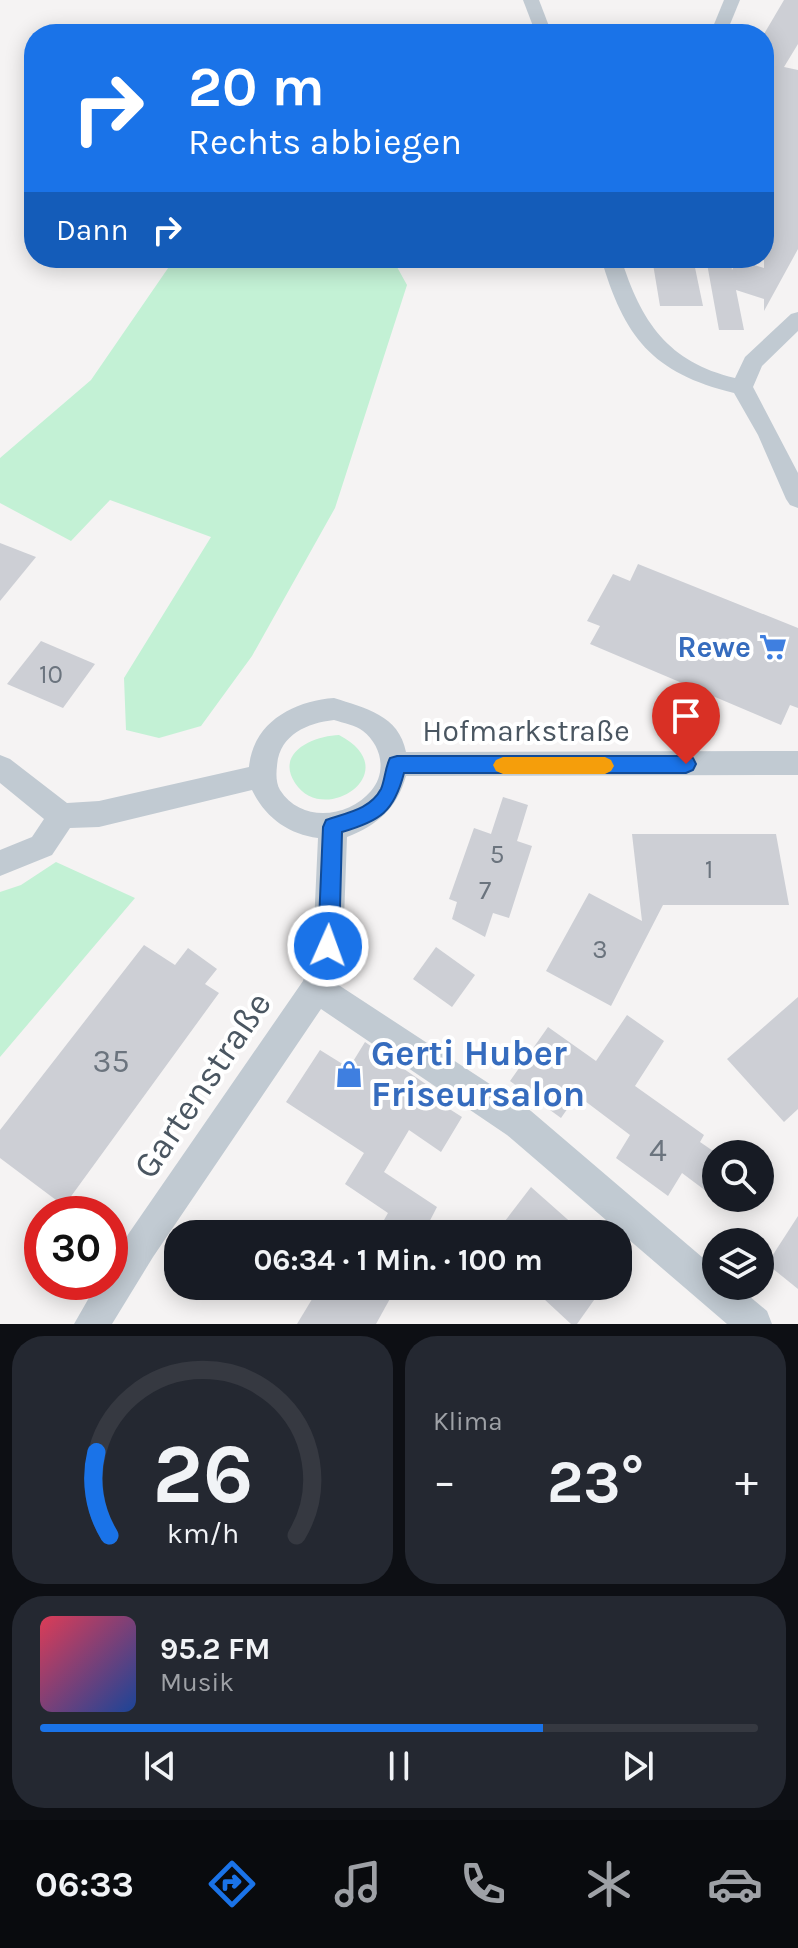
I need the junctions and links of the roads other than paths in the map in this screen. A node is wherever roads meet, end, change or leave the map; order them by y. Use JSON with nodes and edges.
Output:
{"nodes":[{"id":1,"x":531,"y":0,"type":"edge"},
{"id":2,"x":732,"y":0,"type":"edge"},
{"id":3,"x":540,"y":24,"type":"edge"},
{"id":4,"x":722,"y":24,"type":"edge"},
{"id":5,"x":613,"y":268,"type":"edge"},
{"id":6,"x":798,"y":319,"type":"edge"},
{"id":7,"x":742,"y":387,"type":"junction"},
{"id":8,"x":798,"y":499,"type":"edge"},
{"id":9,"x":798,"y":763,"type":"edge"},
{"id":10,"x":397,"y":764,"type":"junction"},
{"id":11,"x":0,"y":767,"type":"edge"},
{"id":12,"x":261,"y":776,"type":"junction"},
{"id":13,"x":62,"y":816,"type":"junction"},
{"id":14,"x":333,"y":827,"type":"junction"},
{"id":15,"x":0,"y":863,"type":"edge"},
{"id":16,"x":317,"y":988,"type":"junction"},
{"id":17,"x":92,"y":1324,"type":"edge"},
{"id":18,"x":754,"y":1324,"type":"edge"}],
"edges":[{"from":1,"to":3,"type":"street"},
{"from":2,"to":4,"type":"street"},
{"from":5,"to":7,"type":"street"},
{"from":6,"to":7,"type":"street"},
{"from":7,"to":8,"type":"street"},
{"from":9,"to":10,"type":"street","name":"Hofmarkstraße"},
{"from":10,"to":12,"type":"street"},
{"from":10,"to":14,"type":"street"},
{"from":11,"to":13,"type":"street"},
{"from":12,"to":13,"type":"street"},
{"from":12,"to":14,"type":"street"},
{"from":13,"to":15,"type":"street"},
{"from":14,"to":16,"type":"street","name":"Gartenstraße"},
{"from":16,"to":17,"type":"street","name":"Gartenstraße"},
{"from":16,"to":18,"type":"street"}]}
